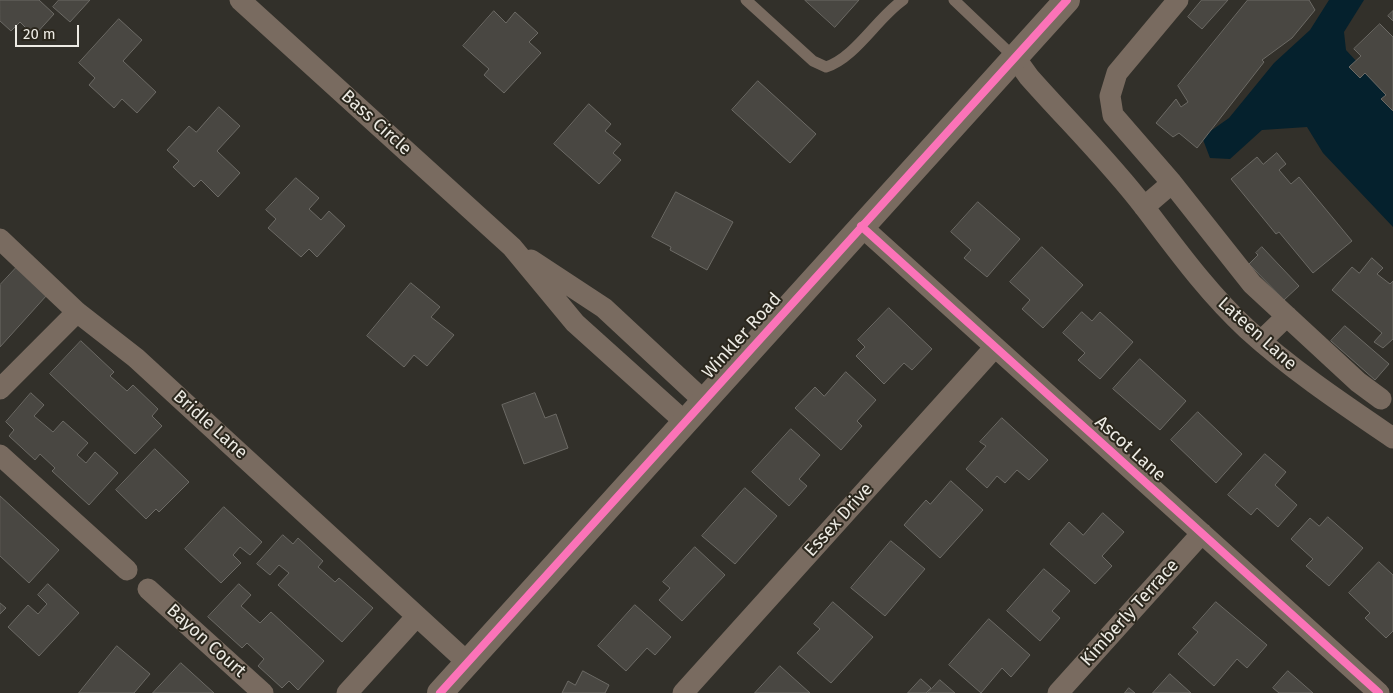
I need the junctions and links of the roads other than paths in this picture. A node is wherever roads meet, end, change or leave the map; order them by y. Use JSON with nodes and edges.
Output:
{"nodes":[{"id":1,"x":240,"y":0,"type":"edge"},
{"id":2,"x":746,"y":0,"type":"edge"},
{"id":3,"x":903,"y":0,"type":"edge"},
{"id":4,"x":954,"y":0,"type":"edge"},
{"id":5,"x":1068,"y":0,"type":"edge"},
{"id":6,"x":1178,"y":0,"type":"edge"},
{"id":7,"x":1016,"y":59,"type":"junction"},
{"id":8,"x":1172,"y":183,"type":"junction"},
{"id":9,"x":1144,"y":207,"type":"junction"},
{"id":10,"x":861,"y":226,"type":"junction"},
{"id":11,"x":0,"y":239,"type":"edge"},
{"id":12,"x":512,"y":247,"type":"junction"},
{"id":13,"x":77,"y":312,"type":"junction"},
{"id":14,"x":1287,"y":316,"type":"junction"},
{"id":15,"x":1261,"y":341,"type":"junction"},
{"id":16,"x":995,"y":347,"type":"junction"},
{"id":17,"x":0,"y":389,"type":"edge"},
{"id":18,"x":1382,"y":399,"type":"dead end"},
{"id":19,"x":704,"y":401,"type":"junction"},
{"id":20,"x":685,"y":422,"type":"junction"},
{"id":21,"x":1393,"y":438,"type":"edge"},
{"id":22,"x":0,"y":455,"type":"edge"},
{"id":23,"x":1202,"y":533,"type":"junction"},
{"id":24,"x":127,"y":570,"type":"dead end"},
{"id":25,"x":148,"y":588,"type":"dead end"},
{"id":26,"x":417,"y":616,"type":"junction"},
{"id":27,"x":468,"y":663,"type":"junction"},
{"id":28,"x":263,"y":693,"type":"edge"},
{"id":29,"x":348,"y":693,"type":"edge"},
{"id":30,"x":440,"y":693,"type":"edge"},
{"id":31,"x":683,"y":693,"type":"edge"},
{"id":32,"x":1058,"y":693,"type":"edge"},
{"id":33,"x":1379,"y":693,"type":"edge"}],
"edges":[{"from":1,"to":12,"type":"street","name":"Bass Circle"},
{"from":2,"to":3,"type":"lane"},
{"from":4,"to":7,"type":"lane"},
{"from":5,"to":7,"type":"street","name":"Winkler Road"},
{"from":6,"to":8,"type":"street"},
{"from":7,"to":9,"type":"street","name":"Lateen Lane"},
{"from":7,"to":10,"type":"street","name":"Winkler Road"},
{"from":8,"to":9,"type":"street"},
{"from":8,"to":14,"type":"street"},
{"from":9,"to":15,"type":"street","name":"Lateen Lane"},
{"from":10,"to":16,"type":"street","name":"Ascot Lane"},
{"from":10,"to":19,"type":"street","name":"Winkler Road"},
{"from":11,"to":13,"type":"street","name":"Bridle Lane"},
{"from":12,"to":19,"type":"street","name":"Bass Circle"},
{"from":12,"to":20,"type":"street","name":"Bass Circle"},
{"from":13,"to":17,"type":"street"},
{"from":13,"to":26,"type":"street","name":"Bridle Lane"},
{"from":14,"to":15,"type":"street"},
{"from":14,"to":18,"type":"street"},
{"from":15,"to":21,"type":"street","name":"Lateen Lane"},
{"from":16,"to":23,"type":"street","name":"Ascot Lane"},
{"from":16,"to":31,"type":"street","name":"Essex Drive"},
{"from":19,"to":20,"type":"street","name":"Winkler Road"},
{"from":20,"to":27,"type":"street","name":"Winkler Road"},
{"from":22,"to":24,"type":"street"},
{"from":23,"to":32,"type":"street","name":"Kimberly Terrace"},
{"from":23,"to":33,"type":"street","name":"Ascot Lane"},
{"from":25,"to":28,"type":"street","name":"Bayon Court"},
{"from":26,"to":27,"type":"street","name":"Bridle Lane"},
{"from":26,"to":29,"type":"street"},
{"from":27,"to":30,"type":"street","name":"Winkler Road"}]}
